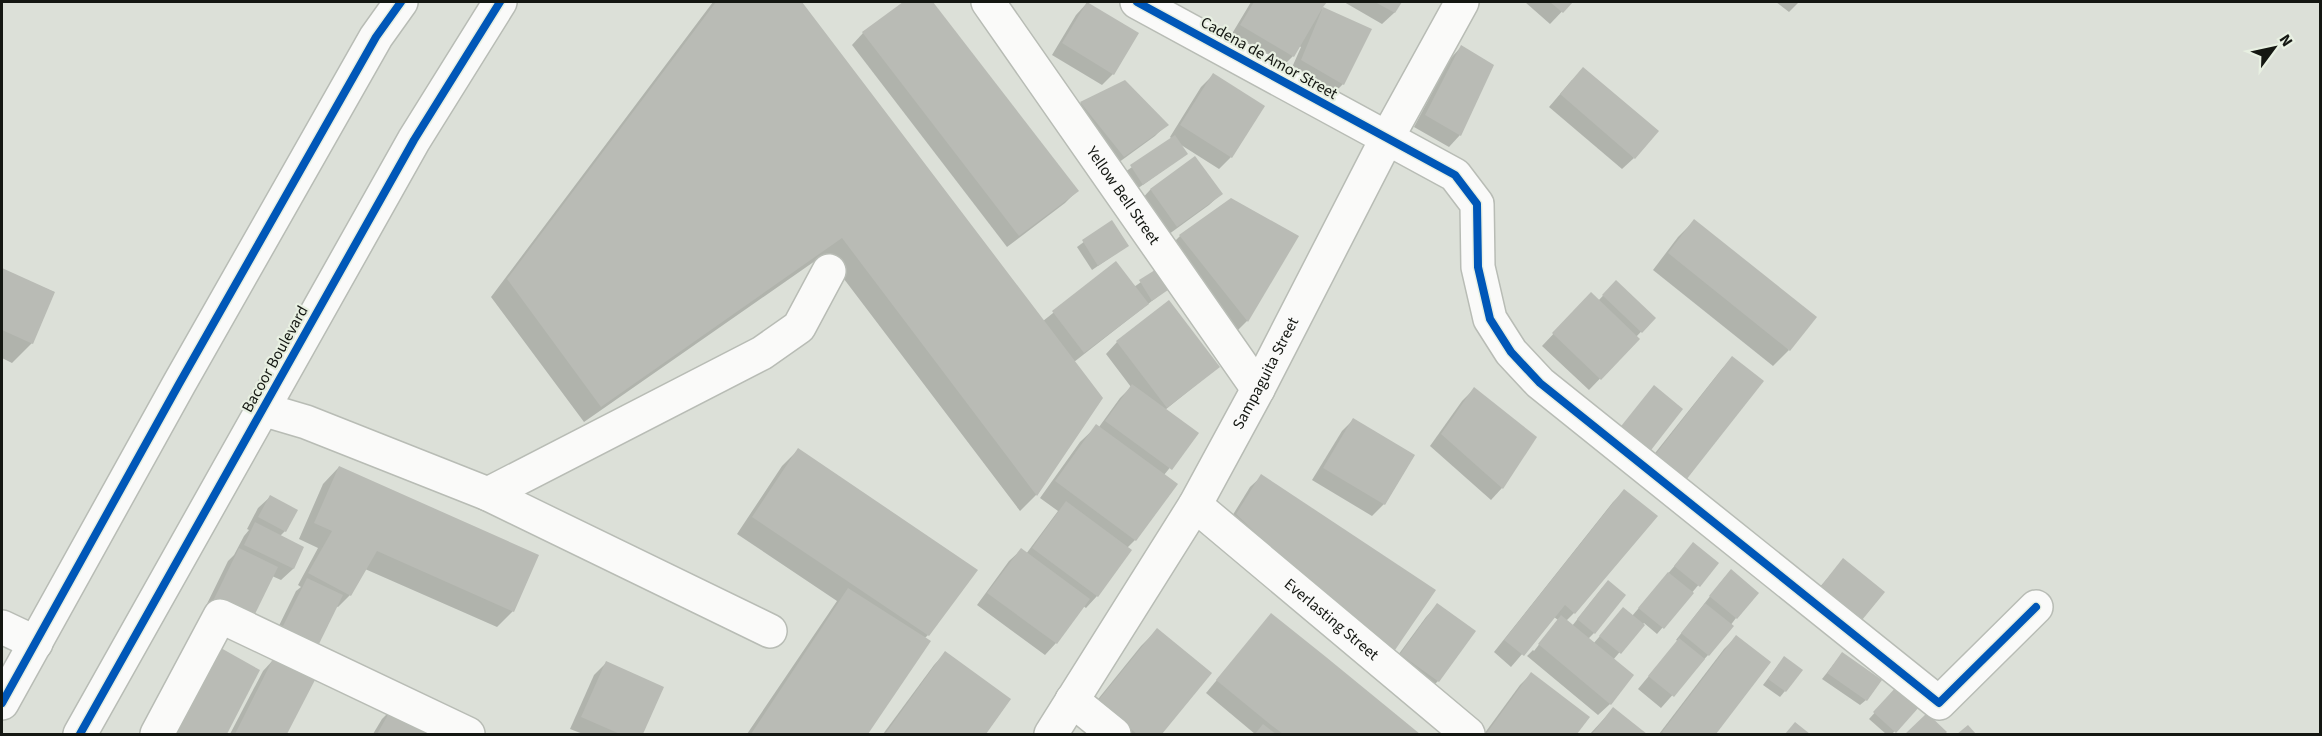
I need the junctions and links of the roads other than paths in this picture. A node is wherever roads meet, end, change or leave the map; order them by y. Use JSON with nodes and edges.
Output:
{"nodes":[{"id":1,"x":401,"y":2,"type":"edge"},
{"id":2,"x":501,"y":2,"type":"edge"},
{"id":3,"x":988,"y":2,"type":"edge"},
{"id":4,"x":1137,"y":2,"type":"edge"},
{"id":5,"x":1462,"y":2,"type":"edge"},
{"id":6,"x":1387,"y":138,"type":"junction"},
{"id":7,"x":829,"y":271,"type":"dead end"},
{"id":8,"x":1258,"y":389,"type":"junction"},
{"id":9,"x":262,"y":409,"type":"junction"},
{"id":10,"x":488,"y":494,"type":"junction"},
{"id":11,"x":1195,"y":505,"type":"junction"},
{"id":12,"x":2036,"y":607,"type":"dead end"},
{"id":13,"x":2,"y":627,"type":"edge"},
{"id":14,"x":770,"y":631,"type":"dead end"},
{"id":15,"x":36,"y":642,"type":"junction"},
{"id":16,"x":1072,"y":700,"type":"junction"},
{"id":17,"x":2,"y":703,"type":"edge"},
{"id":18,"x":80,"y":735,"type":"edge"},
{"id":19,"x":157,"y":735,"type":"edge"},
{"id":20,"x":468,"y":735,"type":"edge"},
{"id":21,"x":1051,"y":735,"type":"edge"},
{"id":22,"x":1114,"y":735,"type":"edge"},
{"id":23,"x":1468,"y":735,"type":"edge"}],
"edges":[{"from":1,"to":15,"type":"street"},
{"from":2,"to":9,"type":"street","name":"Bacoor Boulevard"},
{"from":3,"to":8,"type":"street","name":"Yellow Bell Street"},
{"from":4,"to":6,"type":"street","name":"Cadena de Amor Street"},
{"from":5,"to":6,"type":"street","name":"Sampaguita Street"},
{"from":6,"to":8,"type":"street","name":"Sampaguita Street"},
{"from":6,"to":12,"type":"street","name":"Cadena de Amor Street"},
{"from":7,"to":10,"type":"street"},
{"from":8,"to":11,"type":"street","name":"Sampaguita Street"},
{"from":9,"to":10,"type":"street"},
{"from":9,"to":18,"type":"street","name":"Bacoor Boulevard"},
{"from":10,"to":14,"type":"street"},
{"from":11,"to":16,"type":"street","name":"Sampaguita Street"},
{"from":11,"to":23,"type":"street","name":"Everlasting Street"},
{"from":13,"to":15,"type":"street"},
{"from":15,"to":17,"type":"street"},
{"from":16,"to":21,"type":"street","name":"Sampaguita Street"},
{"from":16,"to":22,"type":"street"},
{"from":19,"to":20,"type":"street"}]}
